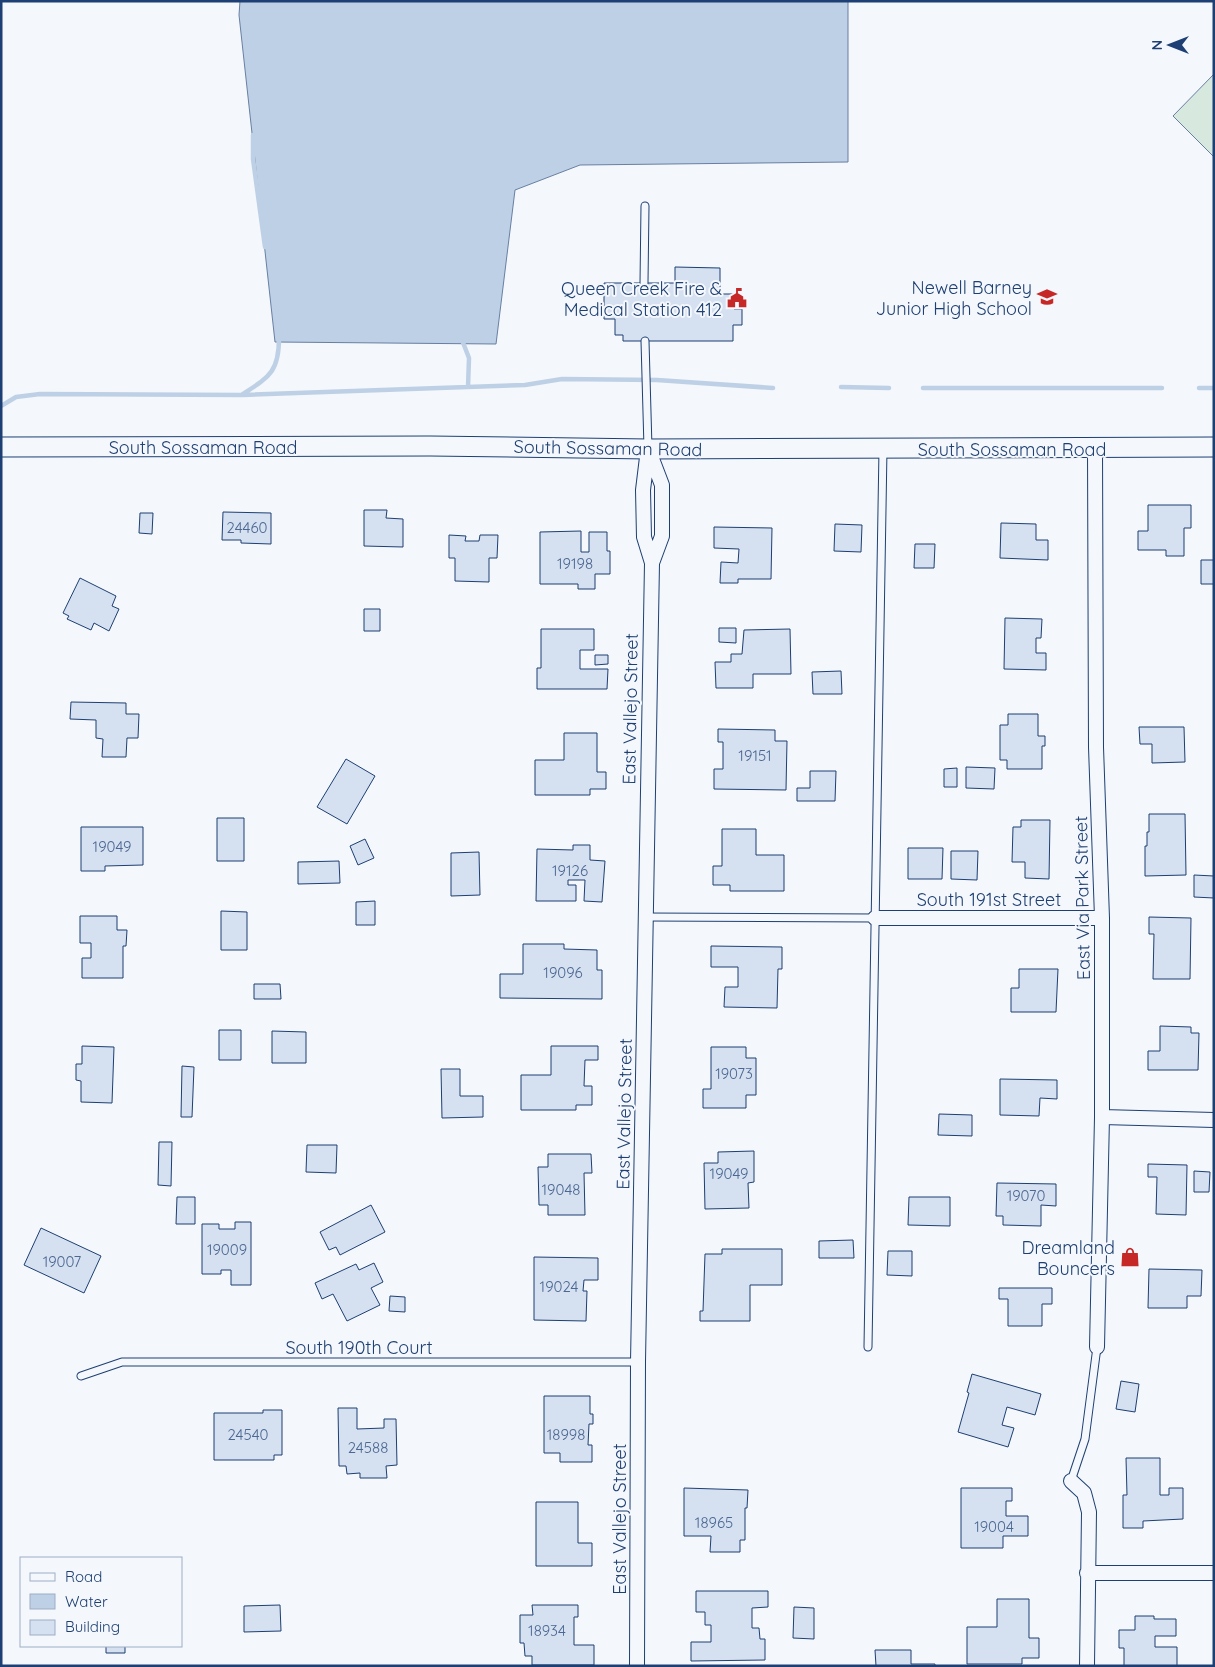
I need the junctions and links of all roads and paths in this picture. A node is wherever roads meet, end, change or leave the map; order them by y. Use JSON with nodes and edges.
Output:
{"nodes":[{"id":1,"x":645,"y":206,"type":"dead end"},
{"id":2,"x":644,"y":284,"type":"dead end"},
{"id":3,"x":645,"y":341,"type":"dead end"},
{"id":4,"x":1,"y":447,"type":"edge"},
{"id":5,"x":1214,"y":447,"type":"edge"},
{"id":6,"x":648,"y":449,"type":"junction"},
{"id":7,"x":883,"y":449,"type":"junction"},
{"id":8,"x":1095,"y":449,"type":"junction"},
{"id":9,"x":646,"y":917,"type":"junction"},
{"id":10,"x":875,"y":918,"type":"junction"},
{"id":11,"x":1102,"y":918,"type":"junction"},
{"id":12,"x":1102,"y":1117,"type":"junction"},
{"id":13,"x":1214,"y":1120,"type":"edge"},
{"id":14,"x":868,"y":1347,"type":"dead end"},
{"id":15,"x":1097,"y":1347,"type":"joint"},
{"id":16,"x":638,"y":1362,"type":"junction"},
{"id":17,"x":81,"y":1376,"type":"dead end"},
{"id":18,"x":1071,"y":1481,"type":"joint"},
{"id":19,"x":1214,"y":1573,"type":"edge"},
{"id":20,"x":1087,"y":1574,"type":"junction"},
{"id":21,"x":637,"y":1666,"type":"edge"},
{"id":22,"x":1087,"y":1666,"type":"edge"}],
"edges":[{"from":1,"to":2,"type":"lane"},
{"from":3,"to":6,"type":"lane"},
{"from":4,"to":6,"type":"main road","name":"South Sossaman Road"},
{"from":5,"to":8,"type":"main road","name":"South Sossaman Road"},
{"from":6,"to":7,"type":"main road","name":"South Sossaman Road"},
{"from":6,"to":9,"type":"street","name":"East Vallejo Street"},
{"from":7,"to":8,"type":"main road","name":"South Sossaman Road"},
{"from":7,"to":10,"type":"lane"},
{"from":8,"to":11,"type":"street","name":"East Via Park Street"},
{"from":9,"to":10,"type":"lane"},
{"from":9,"to":16,"type":"street","name":"East Vallejo Street"},
{"from":10,"to":11,"type":"street","name":"South 191st Street"},
{"from":10,"to":14,"type":"lane"},
{"from":11,"to":12,"type":"street","name":"East Via Park Street"},
{"from":12,"to":13,"type":"street"},
{"from":12,"to":15,"type":"street","name":"East Via Park Street"},
{"from":15,"to":18,"type":"lane"},
{"from":16,"to":17,"type":"lane","name":"South 190th Court"},
{"from":16,"to":21,"type":"street","name":"East Vallejo Street"},
{"from":18,"to":20,"type":"street"},
{"from":19,"to":20,"type":"street"},
{"from":20,"to":22,"type":"street"}]}
